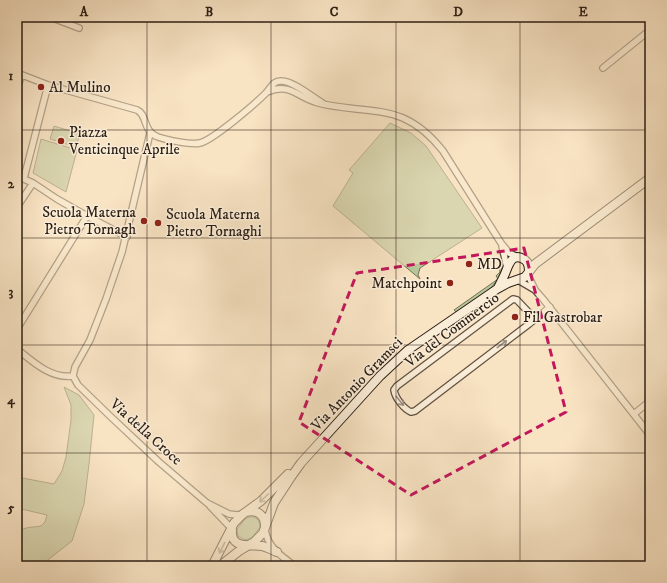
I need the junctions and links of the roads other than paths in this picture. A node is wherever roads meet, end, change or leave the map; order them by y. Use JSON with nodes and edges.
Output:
{"nodes":[{"id":1,"x":50,"y":17,"type":"edge"},
{"id":2,"x":79,"y":28,"type":"dead end"},
{"id":3,"x":650,"y":30,"type":"edge"},
{"id":4,"x":602,"y":68,"type":"dead end"},
{"id":5,"x":19,"y":75,"type":"edge"},
{"id":6,"x":48,"y":85,"type":"junction"},
{"id":7,"x":17,"y":90,"type":"edge"},
{"id":8,"x":150,"y":133,"type":"junction"},
{"id":9,"x":17,"y":176,"type":"edge"},
{"id":10,"x":24,"y":178,"type":"junction"},
{"id":11,"x":650,"y":178,"type":"edge"},
{"id":12,"x":33,"y":183,"type":"junction"},
{"id":13,"x":17,"y":207,"type":"edge"},
{"id":14,"x":87,"y":216,"type":"junction"},
{"id":15,"x":127,"y":237,"type":"junction"},
{"id":16,"x":501,"y":243,"type":"junction"},
{"id":17,"x":548,"y":254,"type":"junction"},
{"id":18,"x":520,"y":258,"type":"junction"},
{"id":19,"x":507,"y":268,"type":"junction"},
{"id":20,"x":529,"y":272,"type":"junction"},
{"id":21,"x":518,"y":280,"type":"junction"},
{"id":22,"x":497,"y":289,"type":"junction"},
{"id":23,"x":535,"y":290,"type":"junction"},
{"id":24,"x":550,"y":307,"type":"junction"},
{"id":25,"x":535,"y":319,"type":"junction"},
{"id":26,"x":17,"y":329,"type":"edge"},
{"id":27,"x":17,"y":349,"type":"edge"},
{"id":28,"x":73,"y":376,"type":"junction"},
{"id":29,"x":650,"y":401,"type":"edge"},
{"id":30,"x":634,"y":414,"type":"junction"},
{"id":31,"x":650,"y":435,"type":"edge"},
{"id":32,"x":301,"y":463,"type":"junction"},
{"id":33,"x":207,"y":502,"type":"junction"},
{"id":34,"x":246,"y":513,"type":"junction"},
{"id":35,"x":265,"y":527,"type":"junction"},
{"id":36,"x":232,"y":529,"type":"junction"},
{"id":37,"x":248,"y":545,"type":"junction"},
{"id":38,"x":277,"y":552,"type":"junction"},
{"id":39,"x":212,"y":566,"type":"edge"},
{"id":40,"x":220,"y":566,"type":"edge"},
{"id":41,"x":295,"y":566,"type":"edge"}],
"edges":[{"from":1,"to":2,"type":"street"},
{"from":3,"to":4,"type":"street"},
{"from":5,"to":6,"type":"street"},
{"from":5,"to":7,"type":"street"},
{"from":6,"to":8,"type":"street"},
{"from":6,"to":10,"type":"street"},
{"from":8,"to":15,"type":"street"},
{"from":8,"to":16,"type":"street"},
{"from":9,"to":10,"type":"street"},
{"from":10,"to":12,"type":"street"},
{"from":11,"to":17,"type":"street"},
{"from":12,"to":13,"type":"street"},
{"from":12,"to":14,"type":"street"},
{"from":14,"to":15,"type":"street"},
{"from":14,"to":26,"type":"street"},
{"from":15,"to":28,"type":"street"},
{"from":16,"to":18,"type":"street"},
{"from":16,"to":19,"type":"street"},
{"from":17,"to":18,"type":"street"},
{"from":17,"to":20,"type":"street"},
{"from":18,"to":19,"type":"street"},
{"from":18,"to":20,"type":"street"},
{"from":19,"to":21,"type":"street"},
{"from":19,"to":22,"type":"street"},
{"from":20,"to":21,"type":"street"},
{"from":20,"to":23,"type":"street"},
{"from":21,"to":22,"type":"street","name":"Via Antonio Gramsci"},
{"from":21,"to":23,"type":"street"},
{"from":22,"to":32,"type":"street","name":"Via Antonio Gramsci"},
{"from":23,"to":24,"type":"street"},
{"from":24,"to":25,"type":"street","name":"Via del Commercio"},
{"from":24,"to":30,"type":"street"},
{"from":25,"to":25,"type":"street","name":"Via del Commercio","one_way":true},
{"from":27,"to":28,"type":"street"},
{"from":28,"to":33,"type":"street","name":"Via della Croce"},
{"from":29,"to":30,"type":"street"},
{"from":30,"to":31,"type":"street"},
{"from":32,"to":34,"type":"street","one_way":true},
{"from":32,"to":35,"type":"street"},
{"from":33,"to":34,"type":"street"},
{"from":33,"to":36,"type":"street"},
{"from":34,"to":35,"type":"street"},
{"from":34,"to":36,"type":"street"},
{"from":35,"to":37,"type":"street"},
{"from":35,"to":38,"type":"street"},
{"from":36,"to":37,"type":"street"},
{"from":36,"to":39,"type":"street","one_way":true},
{"from":37,"to":38,"type":"street"},
{"from":37,"to":40,"type":"street"},
{"from":38,"to":41,"type":"street"}]}
